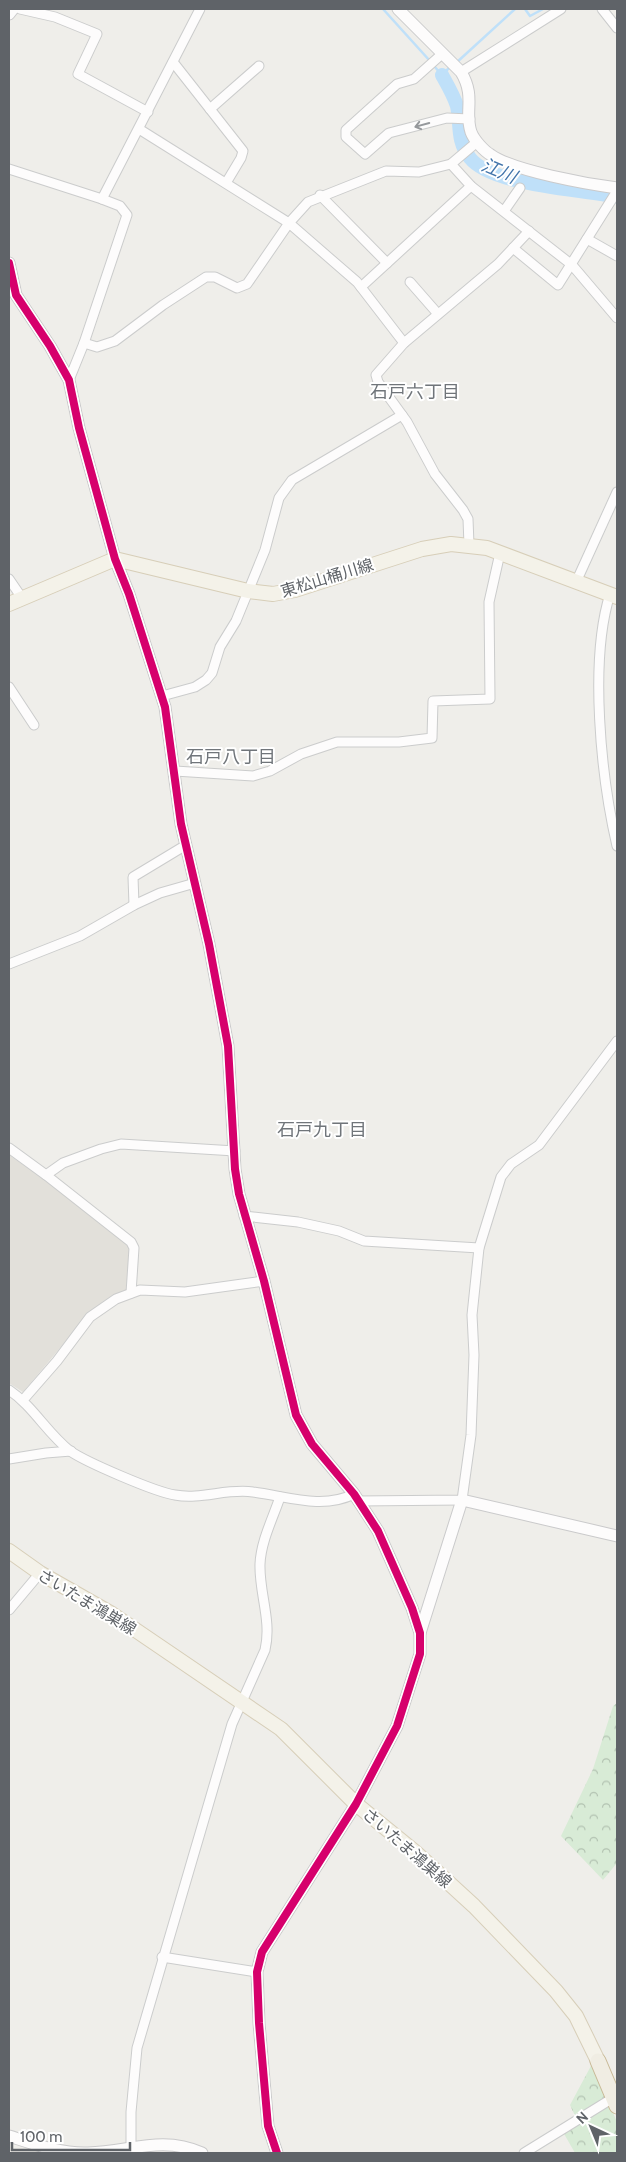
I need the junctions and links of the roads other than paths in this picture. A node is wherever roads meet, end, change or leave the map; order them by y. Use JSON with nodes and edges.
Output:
{"nodes":[{"id":1,"x":14,"y":9,"type":"edge"},
{"id":2,"x":20,"y":9,"type":"edge"},
{"id":3,"x":200,"y":9,"type":"edge"},
{"id":4,"x":398,"y":9,"type":"edge"},
{"id":5,"x":561,"y":9,"type":"edge"},
{"id":6,"x":602,"y":9,"type":"edge"},
{"id":7,"x":9,"y":14,"type":"edge"},
{"id":8,"x":617,"y":28,"type":"edge"},
{"id":9,"x":442,"y":54,"type":"junction"},
{"id":10,"x":173,"y":62,"type":"junction"},
{"id":11,"x":259,"y":66,"type":"dead end"},
{"id":12,"x":461,"y":72,"type":"junction"},
{"id":13,"x":210,"y":109,"type":"junction"},
{"id":14,"x":148,"y":112,"type":"junction"},
{"id":15,"x":470,"y":119,"type":"junction"},
{"id":16,"x":139,"y":128,"type":"junction"},
{"id":17,"x":477,"y":142,"type":"junction"},
{"id":18,"x":451,"y":164,"type":"junction"},
{"id":19,"x":9,"y":169,"type":"edge"},
{"id":20,"x":226,"y":183,"type":"junction"},
{"id":21,"x":471,"y":186,"type":"junction"},
{"id":22,"x":520,"y":188,"type":"dead end"},
{"id":23,"x":617,"y":190,"type":"edge"},
{"id":24,"x":320,"y":195,"type":"junction"},
{"id":25,"x":102,"y":199,"type":"junction"},
{"id":26,"x":504,"y":211,"type":"junction"},
{"id":27,"x":289,"y":223,"type":"junction"},
{"id":28,"x":530,"y":230,"type":"junction"},
{"id":29,"x":587,"y":239,"type":"junction"},
{"id":30,"x":512,"y":248,"type":"junction"},
{"id":31,"x":617,"y":256,"type":"edge"},
{"id":32,"x":9,"y":263,"type":"edge"},
{"id":33,"x":388,"y":263,"type":"junction"},
{"id":34,"x":572,"y":265,"type":"junction"},
{"id":35,"x":410,"y":282,"type":"dead end"},
{"id":36,"x":361,"y":287,"type":"junction"},
{"id":37,"x":12,"y":299,"type":"edge"},
{"id":38,"x":438,"y":314,"type":"junction"},
{"id":39,"x":617,"y":318,"type":"edge"},
{"id":40,"x":84,"y":343,"type":"junction"},
{"id":41,"x":404,"y":343,"type":"junction"},
{"id":42,"x":69,"y":380,"type":"junction"},
{"id":43,"x":402,"y":415,"type":"junction"},
{"id":44,"x":617,"y":492,"type":"edge"},
{"id":45,"x":469,"y":545,"type":"junction"},
{"id":46,"x":500,"y":553,"type":"junction"},
{"id":47,"x":115,"y":559,"type":"junction"},
{"id":48,"x":9,"y":579,"type":"edge"},
{"id":49,"x":577,"y":580,"type":"junction"},
{"id":50,"x":248,"y":591,"type":"junction"},
{"id":51,"x":614,"y":595,"type":"edge"},
{"id":52,"x":22,"y":598,"type":"junction"},
{"id":53,"x":9,"y":604,"type":"edge"},
{"id":54,"x":9,"y":687,"type":"edge"},
{"id":55,"x":162,"y":696,"type":"junction"},
{"id":56,"x":34,"y":725,"type":"dead end"},
{"id":57,"x":174,"y":771,"type":"junction"},
{"id":58,"x":186,"y":845,"type":"junction"},
{"id":59,"x":617,"y":846,"type":"edge"},
{"id":60,"x":195,"y":883,"type":"junction"},
{"id":61,"x":134,"y":905,"type":"junction"},
{"id":62,"x":9,"y":964,"type":"edge"},
{"id":63,"x":617,"y":1041,"type":"edge"},
{"id":64,"x":9,"y":1148,"type":"edge"},
{"id":65,"x":235,"y":1150,"type":"junction"},
{"id":66,"x":46,"y":1175,"type":"junction"},
{"id":67,"x":244,"y":1216,"type":"junction"},
{"id":68,"x":479,"y":1248,"type":"junction"},
{"id":69,"x":264,"y":1281,"type":"junction"},
{"id":70,"x":131,"y":1293,"type":"junction"},
{"id":71,"x":9,"y":1390,"type":"edge"},
{"id":72,"x":22,"y":1400,"type":"junction"},
{"id":73,"x":71,"y":1451,"type":"junction"},
{"id":74,"x":9,"y":1460,"type":"edge"},
{"id":75,"x":280,"y":1497,"type":"junction"},
{"id":76,"x":356,"y":1498,"type":"junction"},
{"id":77,"x":462,"y":1500,"type":"junction"},
{"id":78,"x":617,"y":1536,"type":"edge"},
{"id":79,"x":9,"y":1551,"type":"edge"},
{"id":80,"x":40,"y":1573,"type":"junction"},
{"id":81,"x":9,"y":1610,"type":"edge"},
{"id":82,"x":420,"y":1633,"type":"junction"},
{"id":83,"x":242,"y":1702,"type":"junction"},
{"id":84,"x":356,"y":1804,"type":"junction"},
{"id":85,"x":162,"y":1957,"type":"junction"},
{"id":86,"x":257,"y":1972,"type":"junction"},
{"id":87,"x":598,"y":2060,"type":"junction"},
{"id":88,"x":617,"y":2079,"type":"edge"},
{"id":89,"x":615,"y":2102,"type":"edge"},
{"id":90,"x":9,"y":2136,"type":"edge"},
{"id":91,"x":131,"y":2148,"type":"junction"},
{"id":92,"x":147,"y":2149,"type":"edge"},
{"id":93,"x":202,"y":2153,"type":"edge"},
{"id":94,"x":277,"y":2153,"type":"edge"},
{"id":95,"x":524,"y":2153,"type":"edge"}],
"edges":[{"from":1,"to":7,"type":"street"},
{"from":2,"to":14,"type":"street"},
{"from":3,"to":10,"type":"street"},
{"from":4,"to":9,"type":"street"},
{"from":5,"to":12,"type":"street"},
{"from":6,"to":8,"type":"street"},
{"from":9,"to":12,"type":"street"},
{"from":15,"to":9,"type":"street","one_way":true},
{"from":10,"to":13,"type":"street"},
{"from":10,"to":14,"type":"street"},
{"from":11,"to":13,"type":"street"},
{"from":12,"to":15,"type":"street"},
{"from":13,"to":20,"type":"street"},
{"from":14,"to":16,"type":"street"},
{"from":15,"to":17,"type":"street"},
{"from":16,"to":20,"type":"street"},
{"from":16,"to":25,"type":"street"},
{"from":17,"to":18,"type":"street"},
{"from":17,"to":23,"type":"street"},
{"from":18,"to":21,"type":"street"},
{"from":18,"to":24,"type":"street"},
{"from":19,"to":25,"type":"street"},
{"from":20,"to":27,"type":"street"},
{"from":21,"to":26,"type":"street"},
{"from":21,"to":33,"type":"street"},
{"from":22,"to":26,"type":"street"},
{"from":23,"to":29,"type":"street"},
{"from":24,"to":27,"type":"street"},
{"from":24,"to":33,"type":"street"},
{"from":25,"to":40,"type":"street"},
{"from":26,"to":28,"type":"street"},
{"from":27,"to":36,"type":"street"},
{"from":27,"to":40,"type":"street"},
{"from":28,"to":30,"type":"street"},
{"from":28,"to":34,"type":"street"},
{"from":29,"to":31,"type":"street"},
{"from":29,"to":34,"type":"street"},
{"from":30,"to":34,"type":"street"},
{"from":30,"to":38,"type":"street"},
{"from":32,"to":37,"type":"street"},
{"from":33,"to":36,"type":"street"},
{"from":34,"to":39,"type":"street"},
{"from":35,"to":38,"type":"street"},
{"from":36,"to":41,"type":"street"},
{"from":37,"to":42,"type":"street"},
{"from":38,"to":41,"type":"street"},
{"from":40,"to":42,"type":"street"},
{"from":41,"to":43,"type":"street"},
{"from":42,"to":47,"type":"street"},
{"from":43,"to":45,"type":"street"},
{"from":43,"to":50,"type":"street"},
{"from":44,"to":49,"type":"street"},
{"from":45,"to":46,"type":"main road","name":"東松山桶川線"},
{"from":45,"to":50,"type":"main road","name":"東松山桶川線"},
{"from":46,"to":49,"type":"main road","name":"東松山桶川線"},
{"from":46,"to":57,"type":"street"},
{"from":47,"to":50,"type":"main road","name":"東松山桶川線"},
{"from":47,"to":52,"type":"main road"},
{"from":47,"to":55,"type":"street"},
{"from":48,"to":52,"type":"street"},
{"from":49,"to":51,"type":"main road","name":"東松山桶川線"},
{"from":50,"to":55,"type":"street"},
{"from":51,"to":59,"type":"street"},
{"from":52,"to":53,"type":"main road"},
{"from":54,"to":56,"type":"street"},
{"from":55,"to":57,"type":"street"},
{"from":57,"to":58,"type":"street"},
{"from":58,"to":60,"type":"street"},
{"from":58,"to":61,"type":"street"},
{"from":60,"to":61,"type":"street"},
{"from":60,"to":65,"type":"street"},
{"from":61,"to":62,"type":"street"},
{"from":63,"to":68,"type":"street"},
{"from":64,"to":66,"type":"street"},
{"from":65,"to":66,"type":"street"},
{"from":65,"to":67,"type":"street"},
{"from":66,"to":70,"type":"street"},
{"from":67,"to":68,"type":"street"},
{"from":67,"to":69,"type":"street"},
{"from":68,"to":77,"type":"street"},
{"from":69,"to":70,"type":"street"},
{"from":69,"to":76,"type":"street"},
{"from":70,"to":72,"type":"street"},
{"from":71,"to":72,"type":"street"},
{"from":72,"to":73,"type":"street"},
{"from":73,"to":74,"type":"street"},
{"from":73,"to":75,"type":"street"},
{"from":75,"to":76,"type":"street"},
{"from":75,"to":83,"type":"street"},
{"from":76,"to":77,"type":"street"},
{"from":76,"to":82,"type":"street"},
{"from":77,"to":78,"type":"street"},
{"from":77,"to":82,"type":"street"},
{"from":79,"to":80,"type":"main road","name":"さいたま鴻巣線"},
{"from":80,"to":81,"type":"street"},
{"from":80,"to":83,"type":"main road","name":"さいたま鴻巣線"},
{"from":82,"to":84,"type":"street"},
{"from":83,"to":84,"type":"main road","name":"さいたま鴻巣線"},
{"from":83,"to":85,"type":"street"},
{"from":84,"to":86,"type":"street"},
{"from":84,"to":87,"type":"main road","name":"さいたま鴻巣線"},
{"from":85,"to":86,"type":"street"},
{"from":85,"to":91,"type":"street"},
{"from":86,"to":94,"type":"street"},
{"from":87,"to":88,"type":"highway"},
{"from":87,"to":89,"type":"highway"},
{"from":89,"to":95,"type":"street"},
{"from":90,"to":91,"type":"street"},
{"from":91,"to":92,"type":"street"},
{"from":92,"to":93,"type":"street"}]}
